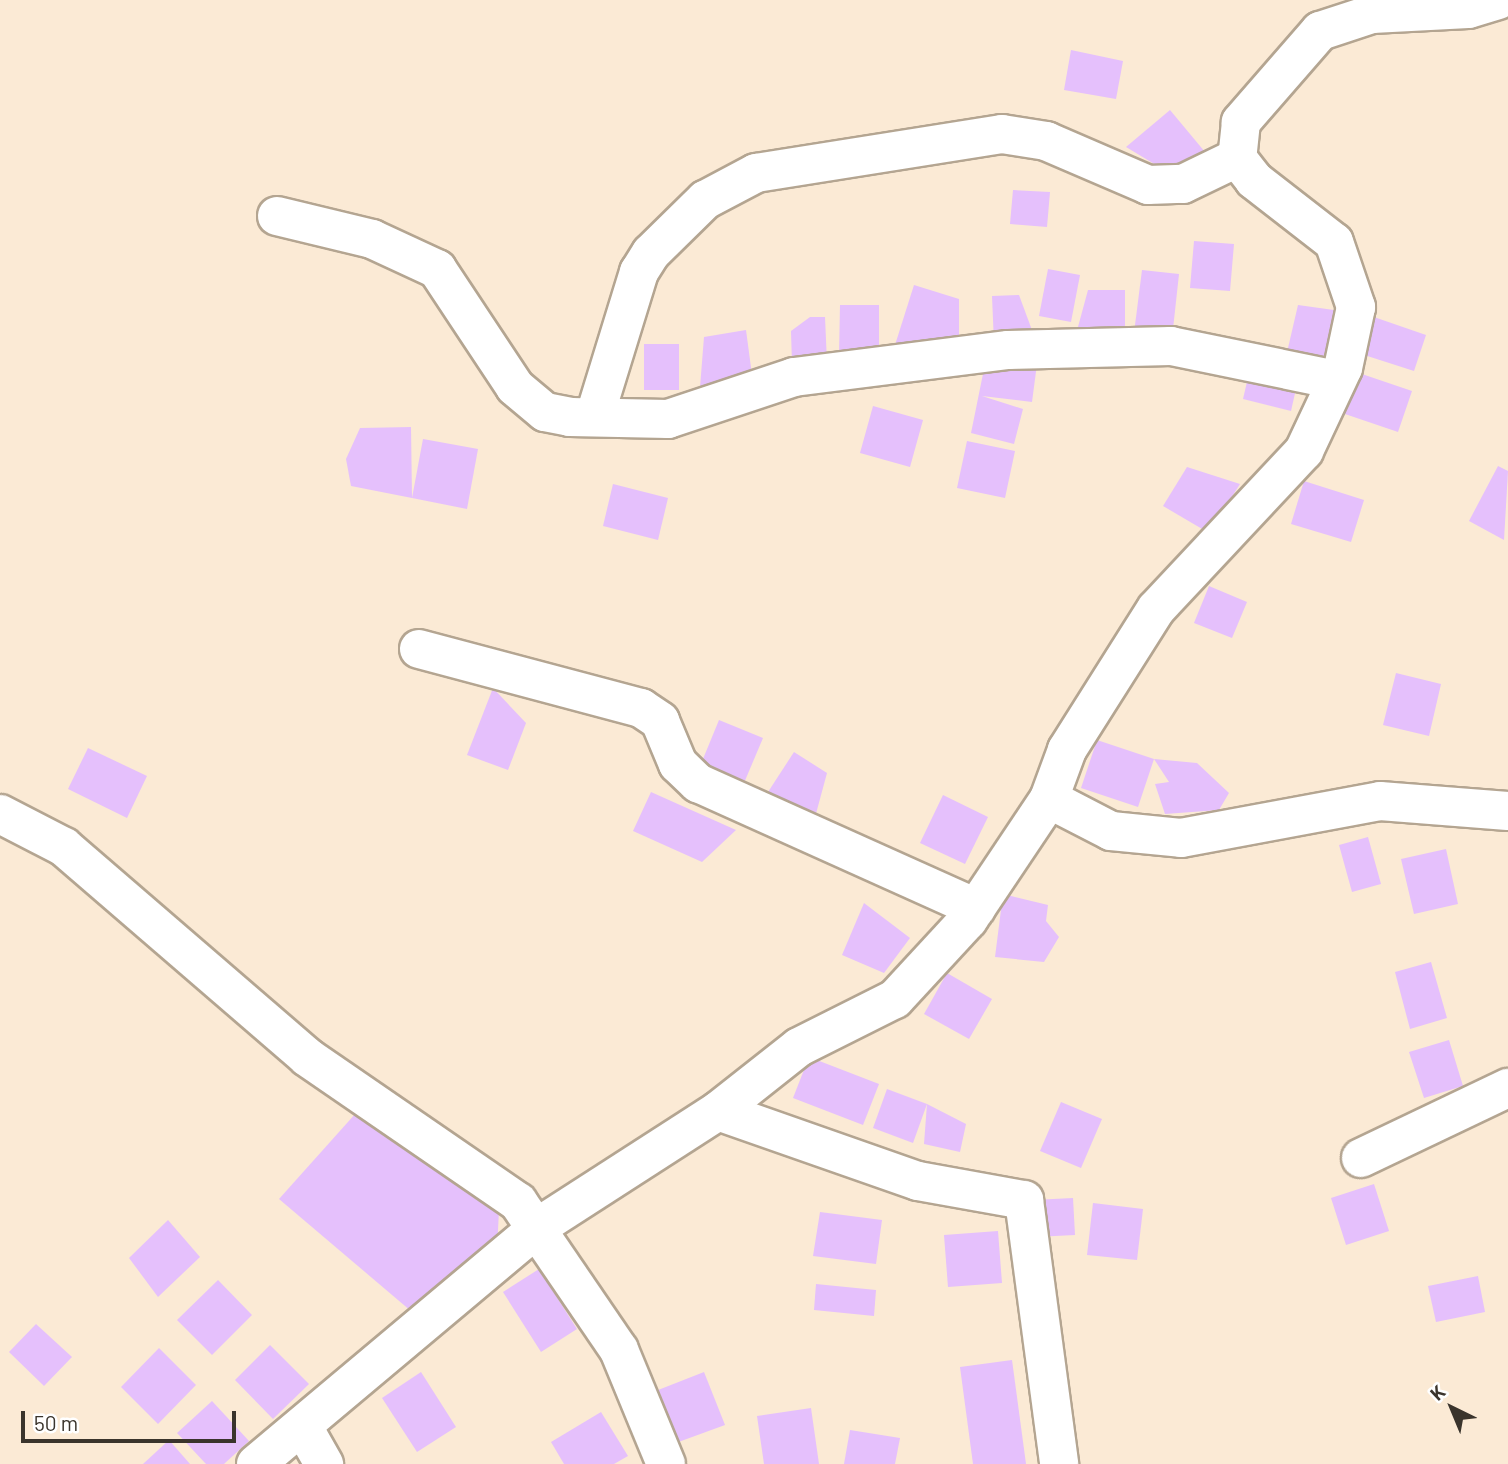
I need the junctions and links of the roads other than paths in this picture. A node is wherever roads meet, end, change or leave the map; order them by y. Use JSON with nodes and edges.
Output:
{"nodes":[{"id":1,"x":1498,"y":0,"type":"edge"},
{"id":2,"x":1237,"y":158,"type":"junction"},
{"id":3,"x":277,"y":216,"type":"dead end"},
{"id":4,"x":1336,"y":380,"type":"junction"},
{"id":5,"x":595,"y":415,"type":"junction"},
{"id":6,"x":419,"y":649,"type":"dead end"},
{"id":7,"x":1049,"y":799,"type":"junction"},
{"id":8,"x":1508,"y":811,"type":"edge"},
{"id":9,"x":0,"y":814,"type":"edge"},
{"id":10,"x":976,"y":908,"type":"junction"},
{"id":11,"x":1508,"y":1088,"type":"edge"},
{"id":12,"x":718,"y":1111,"type":"junction"},
{"id":13,"x":1361,"y":1158,"type":"dead end"},
{"id":14,"x":538,"y":1227,"type":"junction"},
{"id":15,"x":303,"y":1427,"type":"junction"},
{"id":16,"x":256,"y":1464,"type":"edge"},
{"id":17,"x":324,"y":1464,"type":"edge"},
{"id":18,"x":666,"y":1464,"type":"edge"},
{"id":19,"x":1059,"y":1464,"type":"edge"}],
"edges":[{"from":1,"to":2,"type":"street"},
{"from":2,"to":4,"type":"street"},
{"from":2,"to":5,"type":"street"},
{"from":3,"to":5,"type":"street"},
{"from":4,"to":5,"type":"street"},
{"from":4,"to":7,"type":"street"},
{"from":6,"to":10,"type":"street"},
{"from":7,"to":8,"type":"street"},
{"from":7,"to":10,"type":"street"},
{"from":9,"to":14,"type":"street"},
{"from":10,"to":12,"type":"street"},
{"from":11,"to":13,"type":"street"},
{"from":12,"to":14,"type":"street"},
{"from":12,"to":19,"type":"street"},
{"from":14,"to":15,"type":"street"},
{"from":14,"to":18,"type":"street"},
{"from":15,"to":16,"type":"street"},
{"from":15,"to":17,"type":"street"}]}
